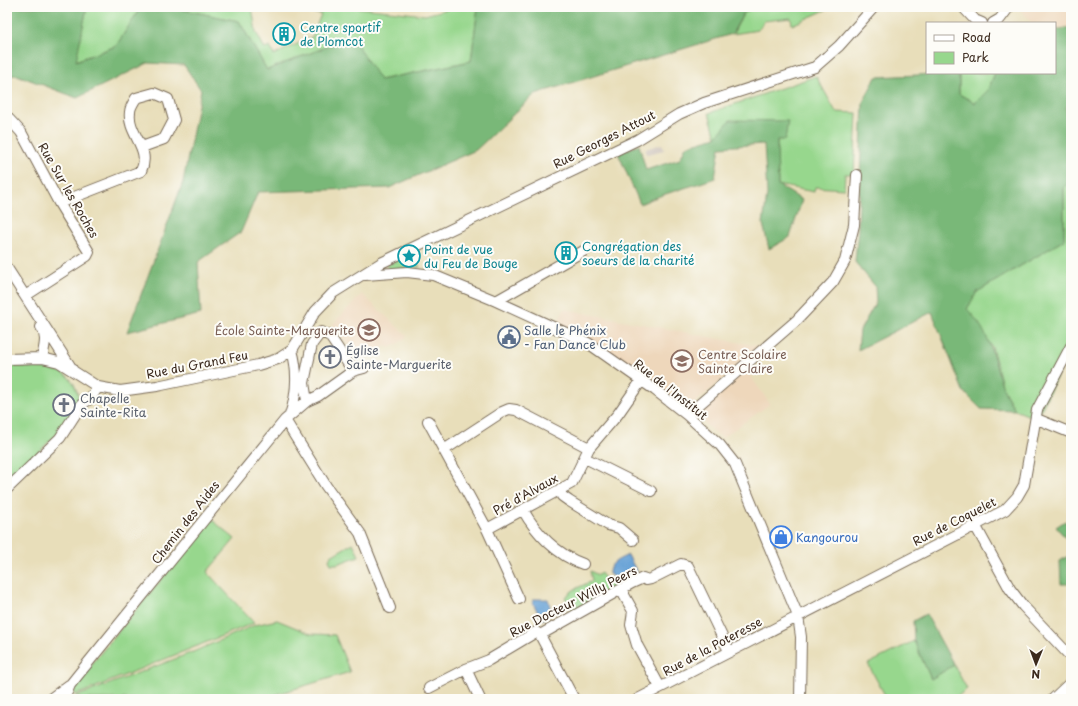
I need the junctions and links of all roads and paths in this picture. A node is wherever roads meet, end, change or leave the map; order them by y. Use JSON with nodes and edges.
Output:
{"nodes":[{"id":1,"x":963,"y":7,"type":"edge"},
{"id":2,"x":1009,"y":7,"type":"edge"},
{"id":3,"x":872,"y":9,"type":"edge"},
{"id":4,"x":980,"y":22,"type":"edge"},
{"id":5,"x":995,"y":22,"type":"edge"},
{"id":6,"x":7,"y":117,"type":"edge"},
{"id":7,"x":142,"y":148,"type":"junction"},
{"id":8,"x":857,"y":175,"type":"dead end"},
{"id":9,"x":59,"y":203,"type":"junction"},
{"id":10,"x":587,"y":249,"type":"dead end"},
{"id":11,"x":7,"y":268,"type":"edge"},
{"id":12,"x":363,"y":276,"type":"junction"},
{"id":13,"x":27,"y":300,"type":"junction"},
{"id":14,"x":496,"y":301,"type":"junction"},
{"id":15,"x":1071,"y":346,"type":"edge"},
{"id":16,"x":292,"y":350,"type":"junction"},
{"id":17,"x":42,"y":358,"type":"junction"},
{"id":18,"x":7,"y":359,"type":"edge"},
{"id":19,"x":364,"y":368,"type":"dead end"},
{"id":20,"x":353,"y":371,"type":"junction"},
{"id":21,"x":74,"y":372,"type":"junction"},
{"id":22,"x":642,"y":381,"type":"junction"},
{"id":23,"x":98,"y":387,"type":"junction"},
{"id":24,"x":307,"y":401,"type":"junction"},
{"id":25,"x":687,"y":415,"type":"junction"},
{"id":26,"x":288,"y":417,"type":"junction"},
{"id":27,"x":1037,"y":419,"type":"junction"},
{"id":28,"x":428,"y":421,"type":"dead end"},
{"id":29,"x":1071,"y":433,"type":"edge"},
{"id":30,"x":590,"y":448,"type":"junction"},
{"id":31,"x":444,"y":450,"type":"junction"},
{"id":32,"x":585,"y":458,"type":"junction"},
{"id":33,"x":7,"y":489,"type":"edge"},
{"id":34,"x":560,"y":491,"type":"junction"},
{"id":35,"x":651,"y":491,"type":"dead end"},
{"id":36,"x":523,"y":510,"type":"junction"},
{"id":37,"x":975,"y":525,"type":"junction"},
{"id":38,"x":487,"y":529,"type":"junction"},
{"id":39,"x":633,"y":540,"type":"dead end"},
{"id":40,"x":583,"y":564,"type":"dead end"},
{"id":41,"x":624,"y":588,"type":"junction"},
{"id":42,"x":519,"y":598,"type":"dead end"},
{"id":43,"x":390,"y":608,"type":"dead end"},
{"id":44,"x":798,"y":616,"type":"junction"},
{"id":45,"x":540,"y":635,"type":"junction"},
{"id":46,"x":729,"y":651,"type":"junction"},
{"id":47,"x":1071,"y":657,"type":"edge"},
{"id":48,"x":466,"y":669,"type":"junction"},
{"id":49,"x":1071,"y":682,"type":"edge"},
{"id":50,"x":70,"y":685,"type":"junction"},
{"id":51,"x":660,"y":687,"type":"junction"},
{"id":52,"x":429,"y":688,"type":"dead end"},
{"id":53,"x":50,"y":699,"type":"edge"},
{"id":54,"x":64,"y":699,"type":"edge"},
{"id":55,"x":480,"y":699,"type":"edge"},
{"id":56,"x":574,"y":699,"type":"edge"},
{"id":57,"x":638,"y":699,"type":"edge"},
{"id":58,"x":800,"y":699,"type":"edge"},
{"id":59,"x":1053,"y":699,"type":"edge"}],
"edges":[{"from":1,"to":4,"type":"street"},
{"from":2,"to":5,"type":"street"},
{"from":3,"to":12,"type":"street","name":"Rue Georges Attout"},
{"from":6,"to":9,"type":"street","name":"Rue Sur les Roches"},
{"from":7,"to":7,"type":"street"},
{"from":7,"to":9,"type":"street"},
{"from":8,"to":25,"type":"street"},
{"from":9,"to":13,"type":"street","name":"Rue Sur les Roches"},
{"from":10,"to":14,"type":"street"},
{"from":11,"to":13,"type":"street"},
{"from":12,"to":14,"type":"street","name":"Rue de l'Institut"},
{"from":12,"to":16,"type":"street","name":"Rue du Grand Feu"},
{"from":13,"to":17,"type":"street"},
{"from":13,"to":21,"type":"street"},
{"from":14,"to":22,"type":"street","name":"Rue de l'Institut"},
{"from":15,"to":27,"type":"street","name":"Rue de Coquelet"},
{"from":16,"to":23,"type":"street","name":"Rue du Grand Feu"},
{"from":16,"to":26,"type":"street","name":"Chemin des Aides"},
{"from":17,"to":18,"type":"street","name":"Rue du Grand Feu"},
{"from":17,"to":21,"type":"street","name":"Rue du Grand Feu"},
{"from":19,"to":20,"type":"street"},
{"from":20,"to":24,"type":"street"},
{"from":20,"to":24,"type":"street"},
{"from":21,"to":23,"type":"street","name":"Rue du Grand Feu"},
{"from":22,"to":25,"type":"street","name":"Rue de l'Institut"},
{"from":22,"to":30,"type":"street","name":"Pré d'Alvaux"},
{"from":23,"to":33,"type":"street"},
{"from":24,"to":26,"type":"street"},
{"from":25,"to":44,"type":"street","name":"Rue de l'Institut"},
{"from":26,"to":43,"type":"street"},
{"from":26,"to":50,"type":"street","name":"Chemin des Aides"},
{"from":27,"to":29,"type":"street"},
{"from":27,"to":37,"type":"street","name":"Rue de Coquelet"},
{"from":28,"to":31,"type":"street"},
{"from":30,"to":31,"type":"street"},
{"from":30,"to":32,"type":"street","name":"Pré d'Alvaux"},
{"from":31,"to":38,"type":"street"},
{"from":32,"to":34,"type":"street","name":"Pré d'Alvaux"},
{"from":32,"to":35,"type":"street"},
{"from":34,"to":36,"type":"street","name":"Pré d'Alvaux"},
{"from":34,"to":39,"type":"street"},
{"from":36,"to":38,"type":"street","name":"Pré d'Alvaux"},
{"from":36,"to":40,"type":"street"},
{"from":37,"to":44,"type":"street","name":"Rue de Coquelet"},
{"from":37,"to":47,"type":"street"},
{"from":38,"to":42,"type":"street"},
{"from":41,"to":45,"type":"street","name":"Rue Docteur Willy Peers"},
{"from":41,"to":46,"type":"street","name":"Rue Docteur Willy Peers"},
{"from":41,"to":51,"type":"street"},
{"from":44,"to":46,"type":"street","name":"Rue de la Poteresse"},
{"from":44,"to":58,"type":"street","name":"Rue de l'Institut"},
{"from":45,"to":48,"type":"street","name":"Rue Docteur Willy Peers"},
{"from":45,"to":56,"type":"street"},
{"from":46,"to":51,"type":"street","name":"Rue de la Poteresse"},
{"from":48,"to":52,"type":"street","name":"Rue Docteur Willy Peers"},
{"from":48,"to":55,"type":"street"},
{"from":49,"to":59,"type":"street"},
{"from":50,"to":53,"type":"street"},
{"from":50,"to":54,"type":"street","name":"Chemin des Aides"},
{"from":51,"to":57,"type":"street","name":"Rue de la Poteresse"}]}
